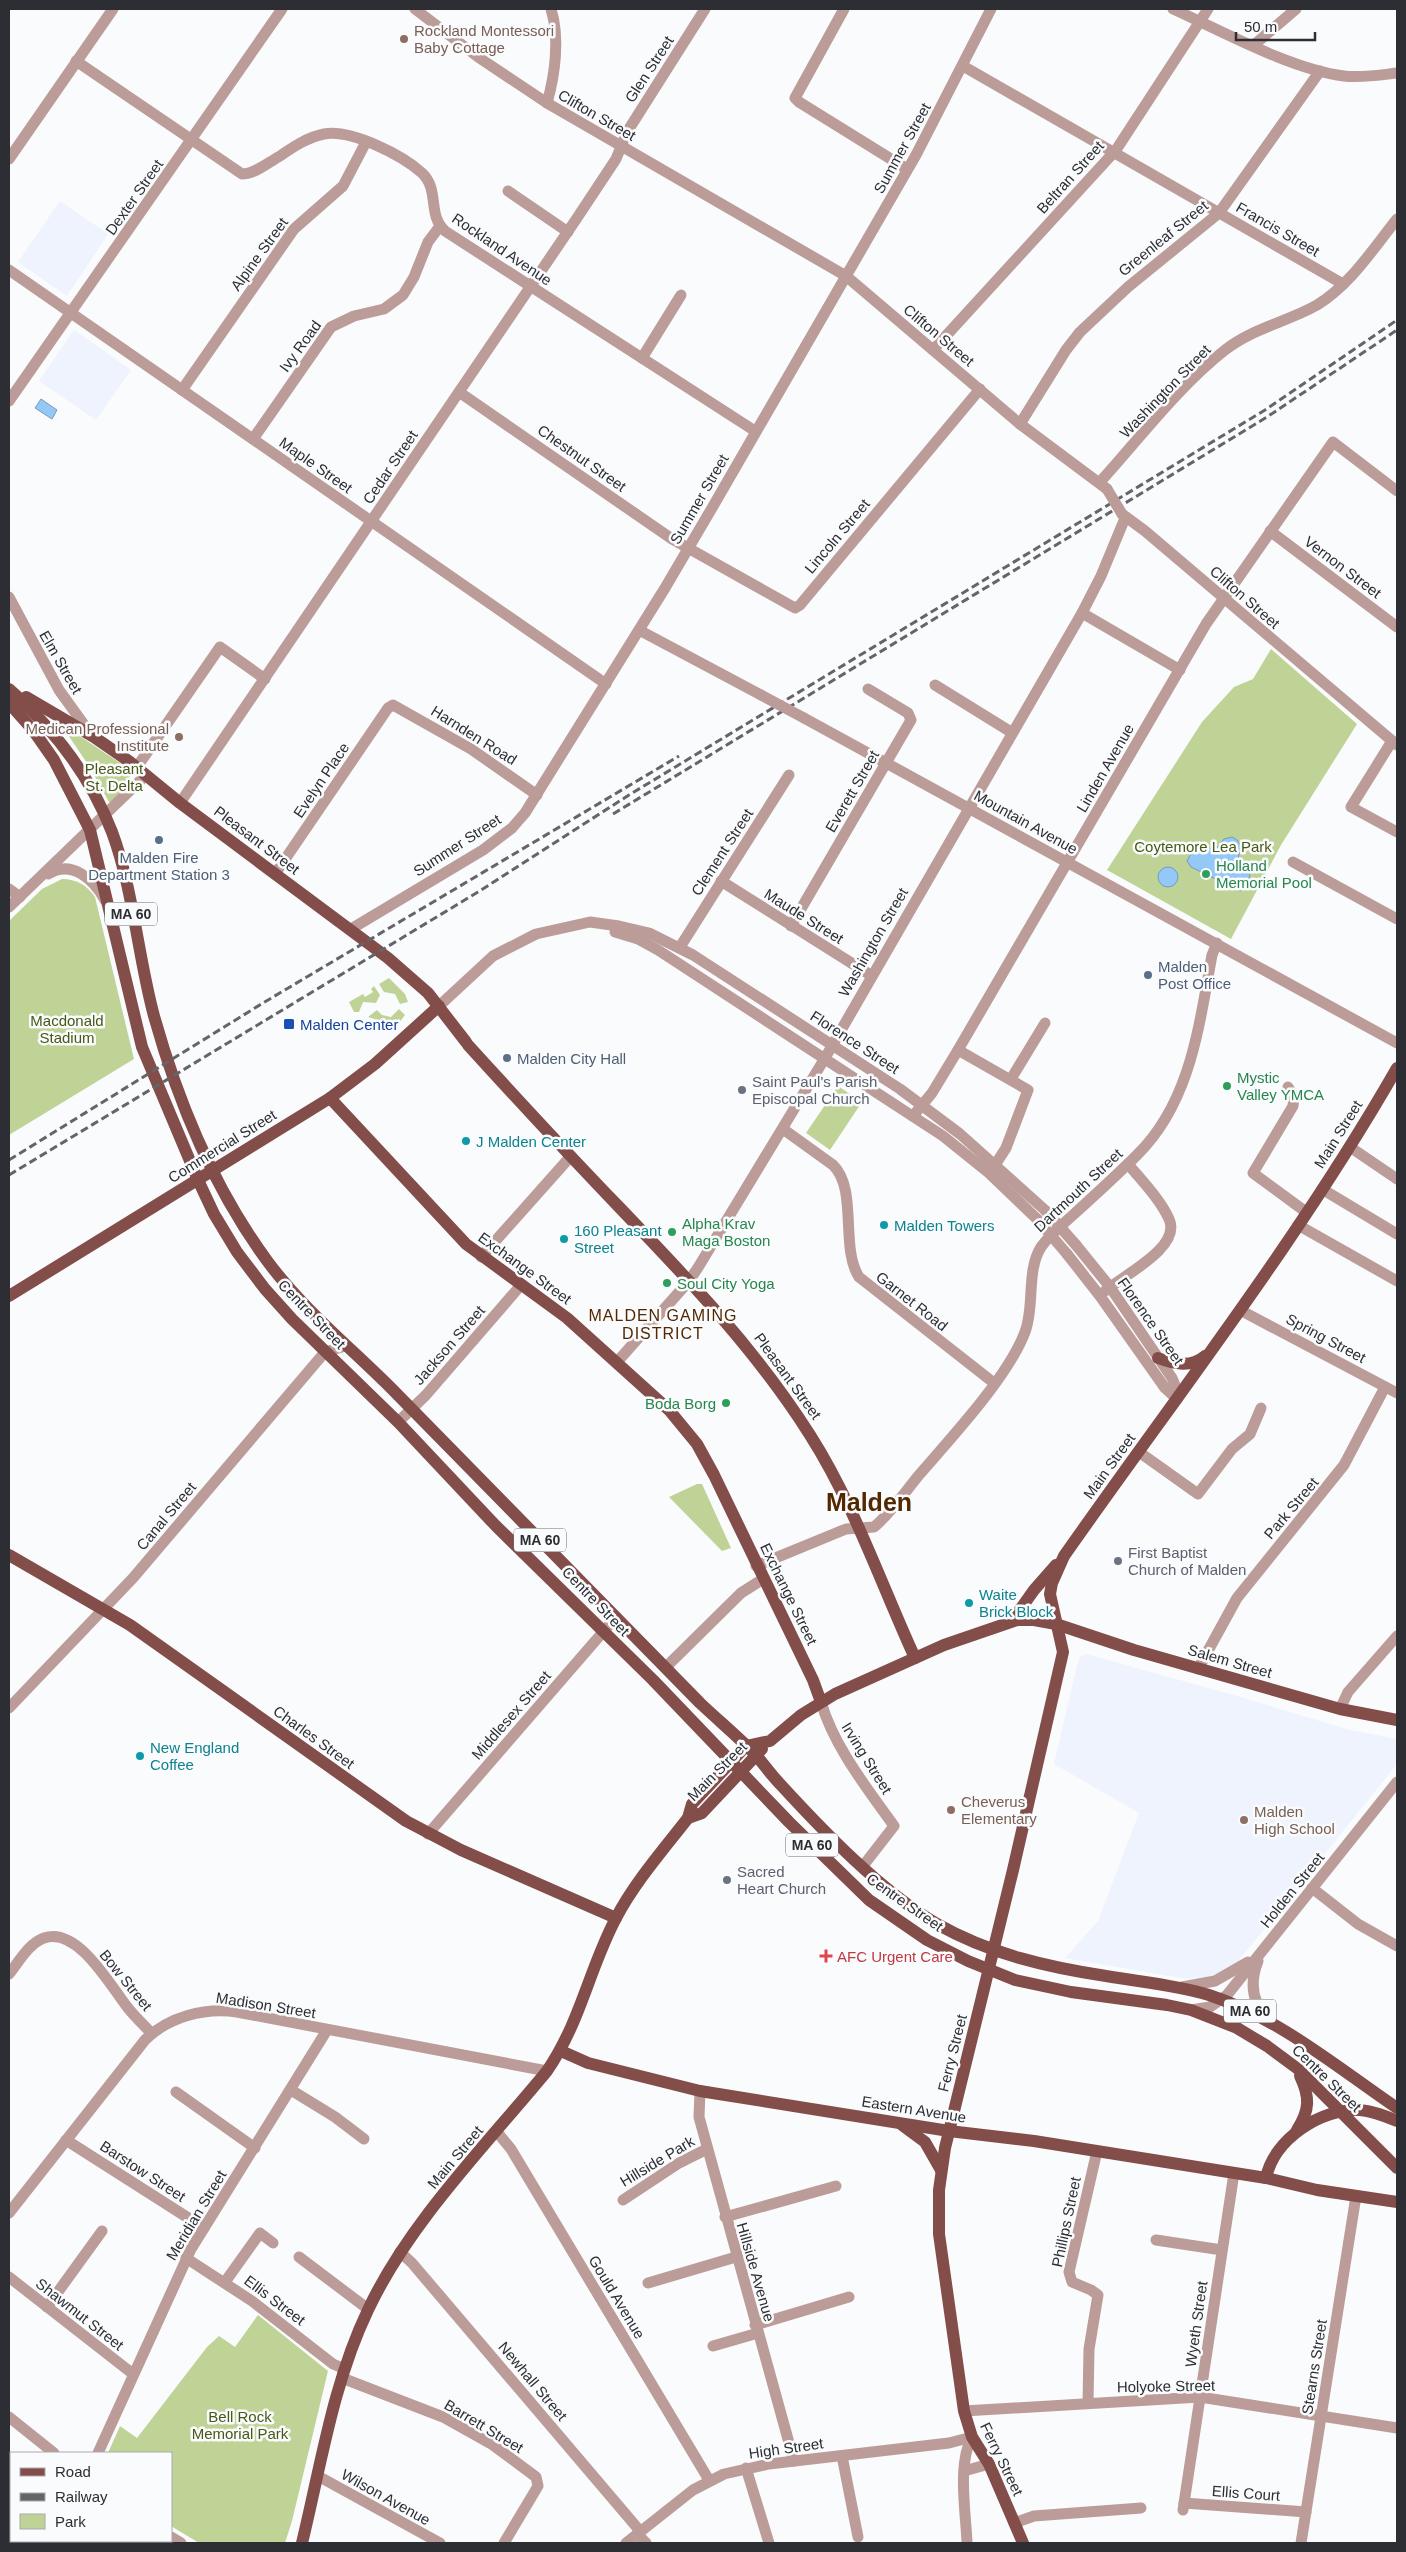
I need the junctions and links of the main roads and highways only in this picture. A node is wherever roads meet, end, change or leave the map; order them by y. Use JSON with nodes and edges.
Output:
{"nodes":[{"id":1,"x":9,"y":688,"type":"edge"},
{"id":2,"x":9,"y":703,"type":"edge"},
{"id":3,"x":439,"y":1006,"type":"junction"},
{"id":4,"x":1397,"y":1068,"type":"edge"},
{"id":5,"x":330,"y":1098,"type":"junction"},
{"id":6,"x":213,"y":1171,"type":"junction"},
{"id":7,"x":198,"y":1180,"type":"junction"},
{"id":8,"x":9,"y":1296,"type":"edge"},
{"id":9,"x":1214,"y":1347,"type":"junction"},
{"id":10,"x":1158,"y":1358,"type":"road end"},
{"id":11,"x":9,"y":1555,"type":"edge"},
{"id":12,"x":1064,"y":1556,"type":"junction"},
{"id":13,"x":1012,"y":1621,"type":"junction"},
{"id":14,"x":1056,"y":1624,"type":"junction"},
{"id":15,"x":915,"y":1658,"type":"junction"},
{"id":16,"x":821,"y":1702,"type":"junction"},
{"id":17,"x":1397,"y":1720,"type":"edge"},
{"id":18,"x":766,"y":1743,"type":"junction"},
{"id":19,"x":746,"y":1746,"type":"junction"},
{"id":20,"x":757,"y":1756,"type":"junction"},
{"id":21,"x":731,"y":1761,"type":"junction"},
{"id":22,"x":741,"y":1772,"type":"junction"},
{"id":23,"x":688,"y":1818,"type":"junction"},
{"id":24,"x":616,"y":1918,"type":"junction"},
{"id":25,"x":993,"y":1949,"type":"junction"},
{"id":26,"x":989,"y":1970,"type":"junction"},
{"id":27,"x":561,"y":2051,"type":"junction"},
{"id":28,"x":1298,"y":2069,"type":"junction"},
{"id":29,"x":1397,"y":2108,"type":"edge"},
{"id":30,"x":1341,"y":2112,"type":"junction"},
{"id":31,"x":1397,"y":2121,"type":"edge"},
{"id":32,"x":898,"y":2123,"type":"junction"},
{"id":33,"x":1297,"y":2130,"type":"junction"},
{"id":34,"x":949,"y":2131,"type":"junction"},
{"id":35,"x":1397,"y":2168,"type":"edge"},
{"id":36,"x":941,"y":2170,"type":"junction"},
{"id":37,"x":1266,"y":2178,"type":"junction"},
{"id":38,"x":1397,"y":2202,"type":"edge"},
{"id":39,"x":302,"y":2543,"type":"edge"},
{"id":40,"x":1023,"y":2543,"type":"edge"}],
"edges":[{"from":1,"to":3,"type":"main road","name":"Pleasant Street"},
{"from":1,"to":6,"type":"main road","name":"Centre Street","number":"MA 60"},
{"from":2,"to":7,"type":"main road","name":"Centre Street","number":"MA 60"},
{"from":3,"to":5,"type":"main road","name":"Commercial Street"},
{"from":3,"to":15,"type":"main road","name":"Pleasant Street"},
{"from":4,"to":9,"type":"main road","name":"Main Street"},
{"from":5,"to":6,"type":"main road","name":"Commercial Street"},
{"from":5,"to":16,"type":"main road","name":"Exchange Street"},
{"from":6,"to":7,"type":"main road","name":"Commercial Street"},
{"from":6,"to":19,"type":"main road","name":"Centre Street","number":"MA 60"},
{"from":7,"to":8,"type":"main road","name":"Commercial Street"},
{"from":7,"to":21,"type":"main road","name":"Centre Street","number":"MA 60"},
{"from":9,"to":10,"type":"main road"},
{"from":9,"to":12,"type":"main road","name":"Main Street"},
{"from":11,"to":24,"type":"main road","name":"Charles Street"},
{"from":12,"to":13,"type":"main road"},
{"from":12,"to":14,"type":"main road","name":"Main Street"},
{"from":13,"to":14,"type":"main road","name":"Main Street"},
{"from":13,"to":15,"type":"main road","name":"Main Street"},
{"from":14,"to":17,"type":"main road","name":"Salem Street"},
{"from":14,"to":25,"type":"main road","name":"Ferry Street"},
{"from":15,"to":16,"type":"main road","name":"Main Street"},
{"from":16,"to":18,"type":"main road","name":"Main Street"},
{"from":18,"to":19,"type":"main road","name":"Main Street"},
{"from":18,"to":20,"type":"main road","name":"Main Street"},
{"from":19,"to":20,"type":"main road","name":"Centre Street","number":"MA 60"},
{"from":19,"to":21,"type":"main road","name":"Main Street"},
{"from":20,"to":22,"type":"main road","name":"Main Street"},
{"from":20,"to":25,"type":"main road","name":"Centre Street","number":"MA 60"},
{"from":21,"to":22,"type":"main road","name":"Centre Street","number":"MA 60"},
{"from":21,"to":23,"type":"main road","name":"Main Street"},
{"from":22,"to":23,"type":"main road","name":"Main Street"},
{"from":22,"to":26,"type":"main road","name":"Centre Street","number":"MA 60"},
{"from":23,"to":24,"type":"main road","name":"Main Street"},
{"from":24,"to":27,"type":"main road","name":"Main Street"},
{"from":25,"to":26,"type":"main road","name":"Ferry Street"},
{"from":25,"to":29,"type":"main road","name":"Centre Street","number":"MA 60"},
{"from":26,"to":28,"type":"main road","name":"Centre Street","number":"MA 60"},
{"from":26,"to":34,"type":"main road","name":"Ferry Street"},
{"from":27,"to":32,"type":"main road","name":"Eastern Avenue"},
{"from":27,"to":39,"type":"main road","name":"Main Street"},
{"from":28,"to":30,"type":"main road","name":"Centre Street","number":"MA 60"},
{"from":28,"to":33,"type":"main road"},
{"from":30,"to":31,"type":"main road"},
{"from":30,"to":33,"type":"main road"},
{"from":30,"to":35,"type":"main road","name":"Centre Street","number":"MA 60"},
{"from":32,"to":34,"type":"main road","name":"Eastern Avenue"},
{"from":32,"to":36,"type":"main road"},
{"from":33,"to":37,"type":"main road"},
{"from":34,"to":36,"type":"main road","name":"Ferry Street"},
{"from":34,"to":37,"type":"main road","name":"Eastern Avenue"},
{"from":36,"to":40,"type":"main road","name":"Ferry Street"},
{"from":37,"to":38,"type":"main road","name":"Eastern Avenue"}]}
